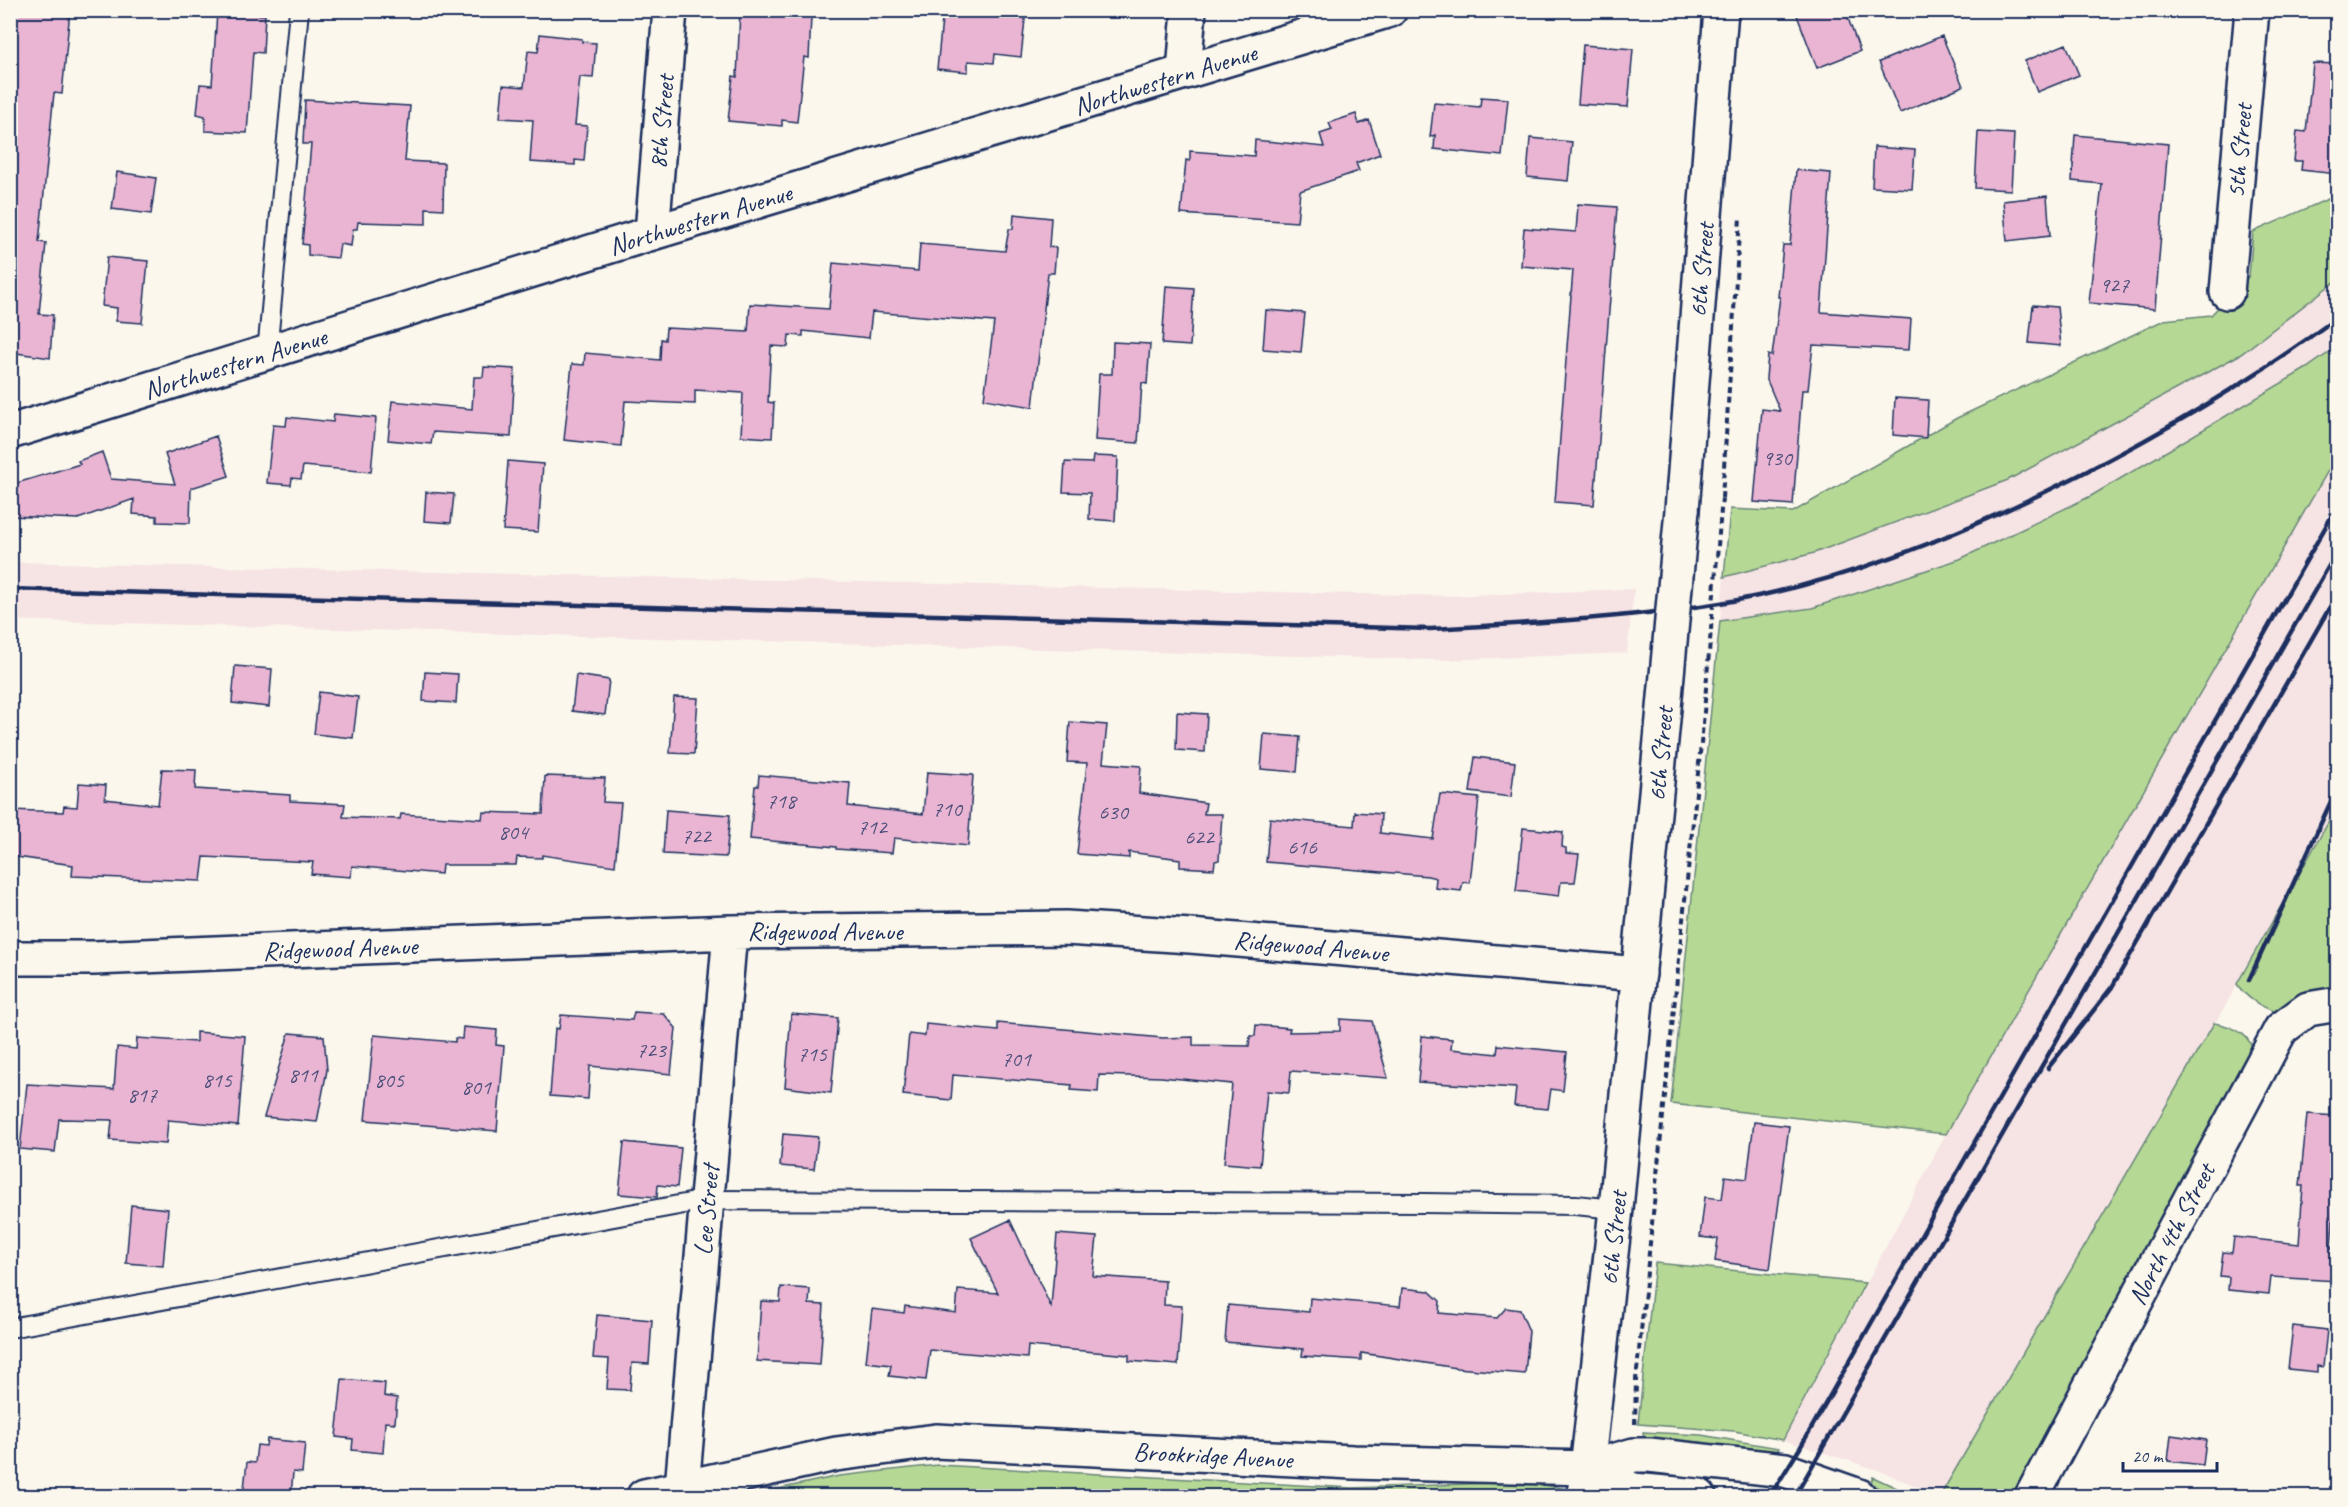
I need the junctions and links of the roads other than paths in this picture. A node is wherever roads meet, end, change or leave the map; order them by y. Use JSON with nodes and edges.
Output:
{"nodes":[{"id":1,"x":299,"y":10,"type":"edge"},
{"id":2,"x":670,"y":10,"type":"edge"},
{"id":3,"x":1189,"y":10,"type":"edge"},
{"id":4,"x":1390,"y":10,"type":"edge"},
{"id":5,"x":1721,"y":10,"type":"edge"},
{"id":6,"x":2252,"y":10,"type":"edge"},
{"id":7,"x":1184,"y":72,"type":"junction"},
{"id":8,"x":652,"y":233,"type":"junction"},
{"id":9,"x":2227,"y":292,"type":"dead end"},
{"id":10,"x":267,"y":353,"type":"junction"},
{"id":11,"x":10,"y":432,"type":"edge"},
{"id":12,"x":730,"y":932,"type":"junction"},
{"id":13,"x":10,"y":958,"type":"edge"},
{"id":14,"x":1639,"y":974,"type":"junction"},
{"id":15,"x":2337,"y":1004,"type":"edge"},
{"id":16,"x":706,"y":1200,"type":"junction"},
{"id":17,"x":1616,"y":1209,"type":"junction"},
{"id":18,"x":10,"y":1328,"type":"edge"},
{"id":19,"x":1586,"y":1482,"type":"edge"},
{"id":20,"x":682,"y":1488,"type":"junction"},
{"id":21,"x":644,"y":1497,"type":"edge"},
{"id":22,"x":1699,"y":1497,"type":"edge"},
{"id":23,"x":1859,"y":1497,"type":"edge"},
{"id":24,"x":2032,"y":1497,"type":"edge"}],
"edges":[{"from":1,"to":10,"type":"lane"},
{"from":2,"to":8,"type":"street","name":"8th Street"},
{"from":3,"to":7,"type":"street"},
{"from":4,"to":7,"type":"street","name":"Northwestern Avenue"},
{"from":5,"to":14,"type":"street","name":"6th Street","bridge":true},
{"from":6,"to":9,"type":"street","name":"5th Street"},
{"from":7,"to":8,"type":"street","name":"Northwestern Avenue"},
{"from":8,"to":10,"type":"street","name":"Northwestern Avenue"},
{"from":10,"to":11,"type":"street","name":"Northwestern Avenue"},
{"from":12,"to":13,"type":"street","name":"Ridgewood Avenue"},
{"from":12,"to":14,"type":"street","name":"Ridgewood Avenue"},
{"from":12,"to":16,"type":"street","name":"Lee Street"},
{"from":14,"to":17,"type":"street","name":"6th Street"},
{"from":15,"to":24,"type":"street","name":"North 4th Street"},
{"from":16,"to":17,"type":"lane"},
{"from":16,"to":18,"type":"lane"},
{"from":16,"to":20,"type":"street","name":"Lee Street"},
{"from":17,"to":19,"type":"street","name":"6th Street"},
{"from":19,"to":20,"type":"street","name":"Brookridge Avenue"},
{"from":19,"to":22,"type":"street"},
{"from":19,"to":23,"type":"street","name":"Brookridge Avenue"},
{"from":20,"to":21,"type":"street","name":"Brookridge Avenue"}]}
